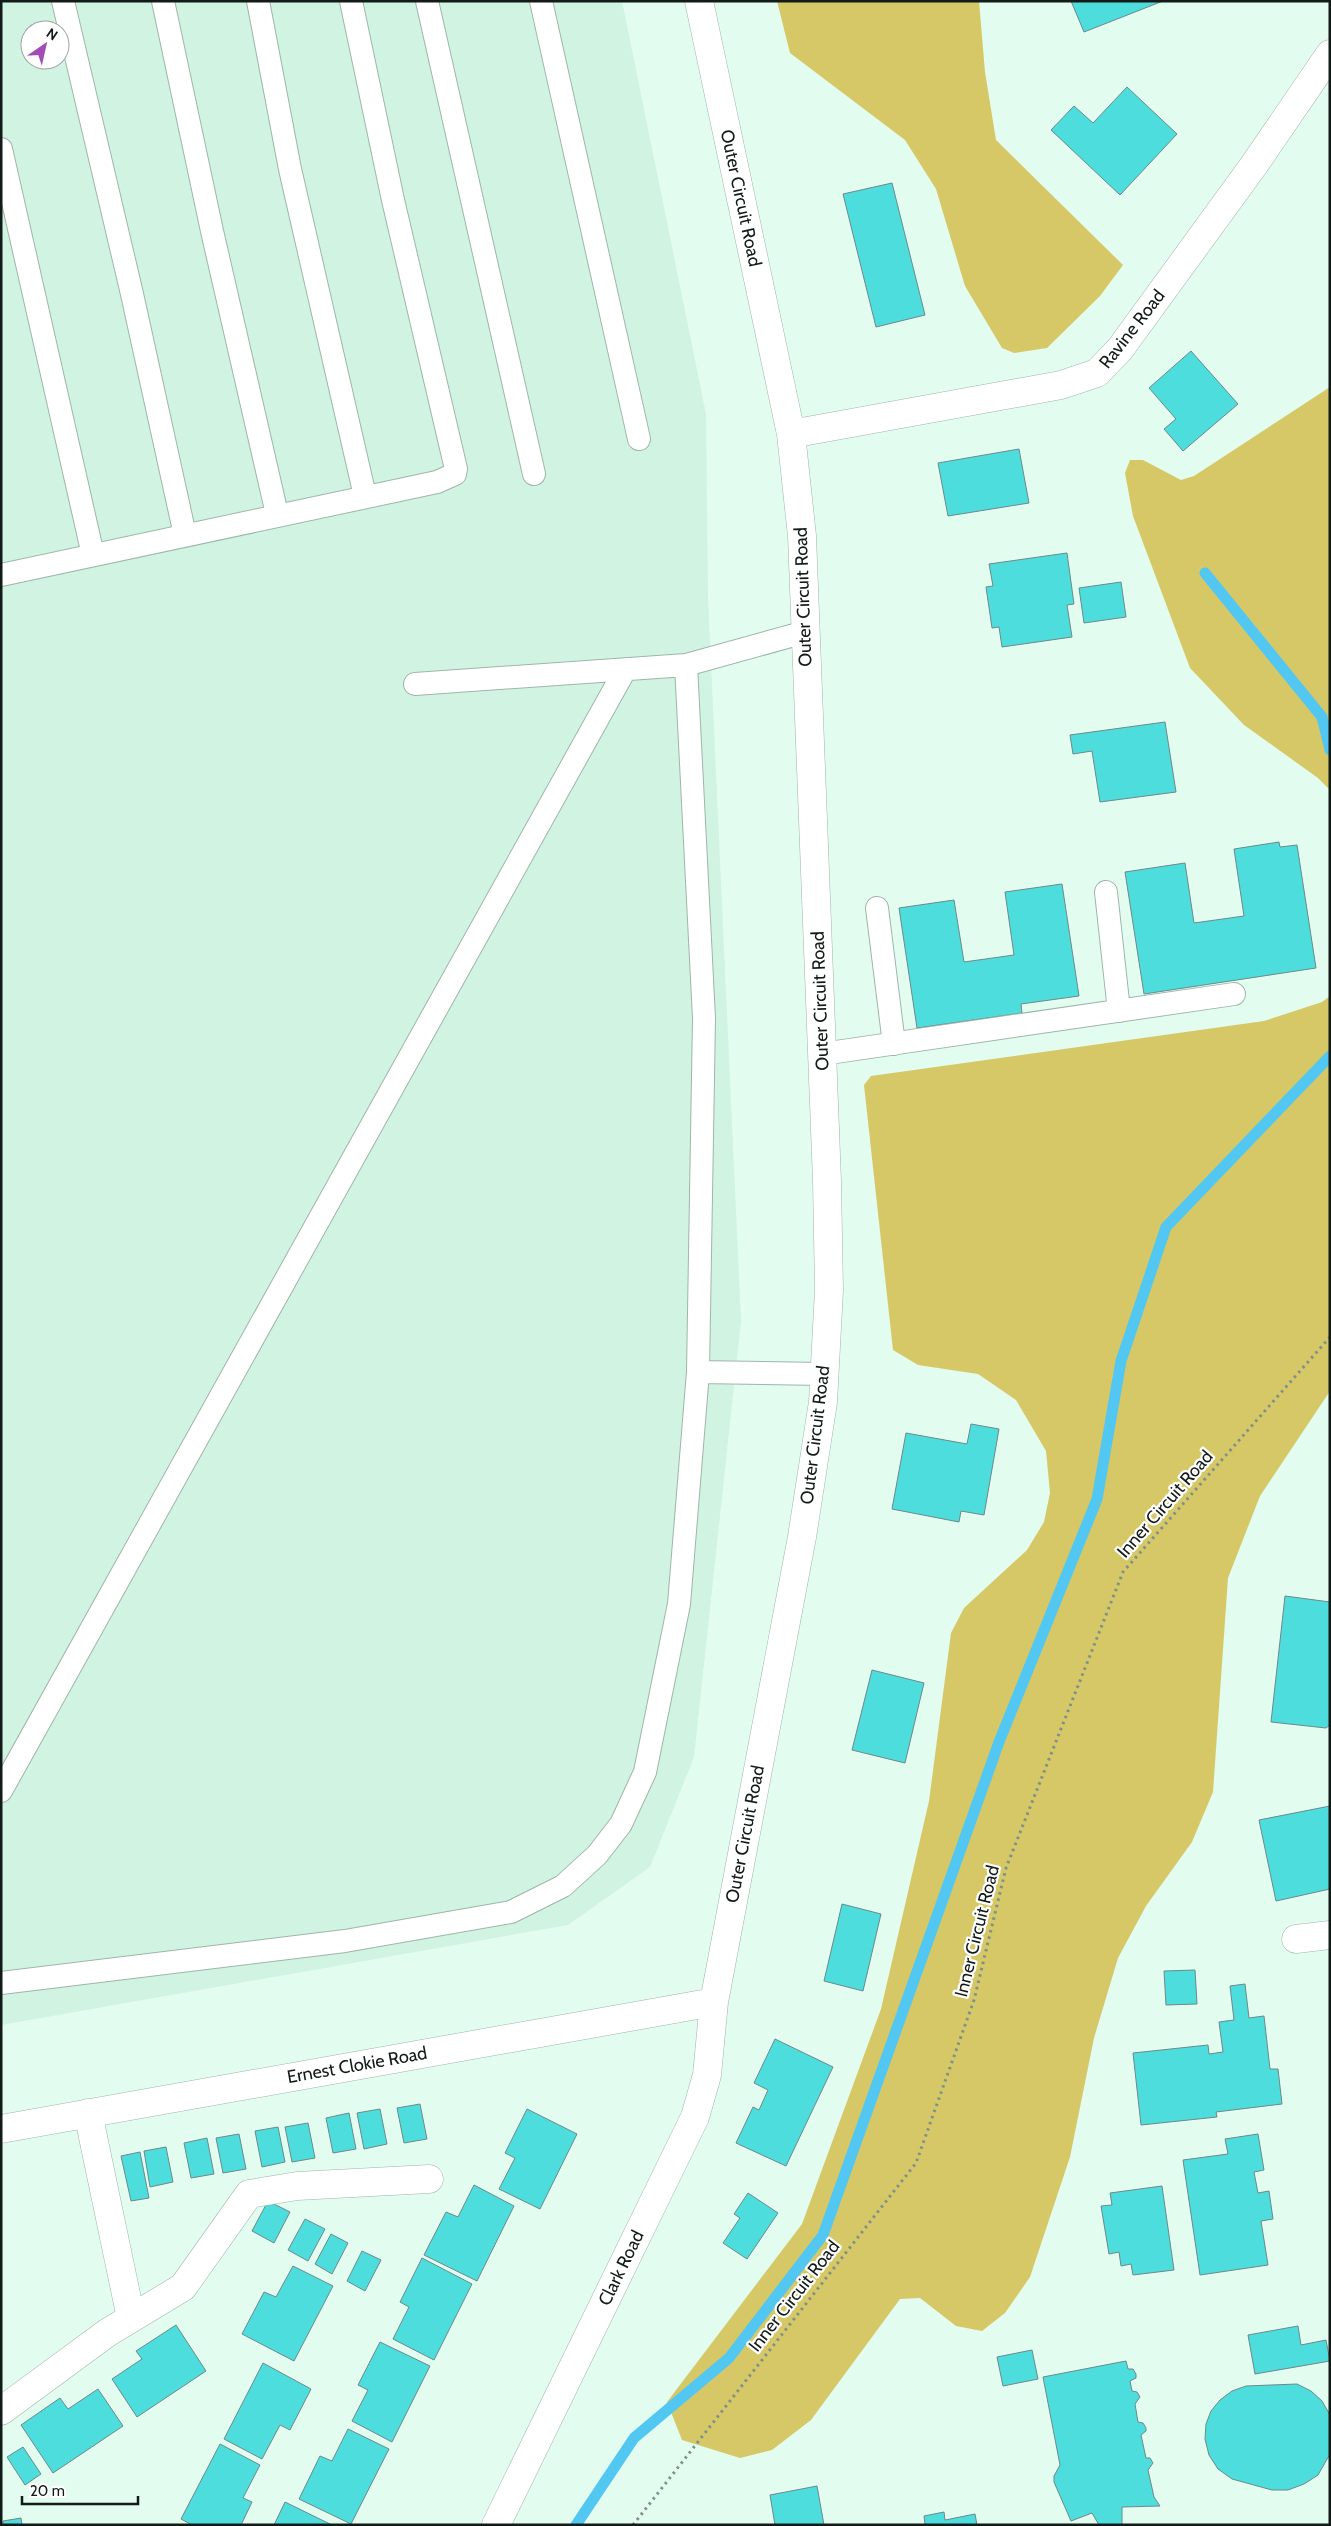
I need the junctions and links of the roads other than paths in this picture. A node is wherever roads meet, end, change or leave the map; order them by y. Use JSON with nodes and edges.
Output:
{"nodes":[{"id":1,"x":62,"y":1,"type":"edge"},
{"id":2,"x":163,"y":1,"type":"edge"},
{"id":3,"x":258,"y":1,"type":"edge"},
{"id":4,"x":351,"y":1,"type":"edge"},
{"id":5,"x":427,"y":1,"type":"edge"},
{"id":6,"x":542,"y":1,"type":"edge"},
{"id":7,"x":699,"y":1,"type":"edge"},
{"id":8,"x":1330,"y":54,"type":"edge"},
{"id":9,"x":1,"y":149,"type":"edge"},
{"id":10,"x":791,"y":434,"type":"junction"},
{"id":11,"x":639,"y":439,"type":"dead end"},
{"id":12,"x":534,"y":474,"type":"dead end"},
{"id":13,"x":364,"y":496,"type":"junction"},
{"id":14,"x":277,"y":514,"type":"junction"},
{"id":15,"x":185,"y":535,"type":"junction"},
{"id":16,"x":93,"y":555,"type":"junction"},
{"id":17,"x":1,"y":575,"type":"edge"},
{"id":18,"x":805,"y":632,"type":"junction"},
{"id":19,"x":686,"y":665,"type":"junction"},
{"id":20,"x":625,"y":670,"type":"junction"},
{"id":21,"x":415,"y":684,"type":"dead end"},
{"id":22,"x":1106,"y":892,"type":"dead end"},
{"id":23,"x":877,"y":908,"type":"dead end"},
{"id":24,"x":1234,"y":994,"type":"dead end"},
{"id":25,"x":1119,"y":1011,"type":"junction"},
{"id":26,"x":894,"y":1044,"type":"junction"},
{"id":27,"x":822,"y":1054,"type":"junction"},
{"id":28,"x":698,"y":1372,"type":"junction"},
{"id":29,"x":824,"y":1374,"type":"junction"},
{"id":30,"x":1,"y":1791,"type":"edge"},
{"id":31,"x":1330,"y":1935,"type":"edge"},
{"id":32,"x":1296,"y":1939,"type":"dead end"},
{"id":33,"x":1,"y":1983,"type":"edge"},
{"id":34,"x":714,"y":2002,"type":"junction"},
{"id":35,"x":88,"y":2113,"type":"junction"},
{"id":36,"x":1,"y":2129,"type":"edge"},
{"id":37,"x":429,"y":2179,"type":"dead end"},
{"id":38,"x":131,"y":2318,"type":"junction"},
{"id":39,"x":1,"y":2411,"type":"edge"},
{"id":40,"x":496,"y":2525,"type":"edge"}],
"edges":[{"from":1,"to":15,"type":"lane"},
{"from":2,"to":14,"type":"lane"},
{"from":3,"to":13,"type":"lane"},
{"from":4,"to":13,"type":"lane"},
{"from":5,"to":12,"type":"lane"},
{"from":6,"to":11,"type":"lane"},
{"from":7,"to":10,"type":"street","name":"Outer Circuit Road"},
{"from":8,"to":10,"type":"street","name":"Ravine Road"},
{"from":9,"to":16,"type":"lane"},
{"from":10,"to":18,"type":"street","name":"Outer Circuit Road"},
{"from":13,"to":14,"type":"lane"},
{"from":14,"to":15,"type":"lane"},
{"from":15,"to":16,"type":"lane"},
{"from":16,"to":17,"type":"lane"},
{"from":18,"to":19,"type":"lane"},
{"from":18,"to":27,"type":"street","name":"Outer Circuit Road"},
{"from":19,"to":20,"type":"lane"},
{"from":19,"to":28,"type":"lane"},
{"from":20,"to":21,"type":"lane"},
{"from":20,"to":30,"type":"lane"},
{"from":22,"to":25,"type":"lane"},
{"from":23,"to":26,"type":"lane"},
{"from":24,"to":25,"type":"lane"},
{"from":25,"to":26,"type":"lane"},
{"from":26,"to":27,"type":"lane"},
{"from":27,"to":29,"type":"street","name":"Outer Circuit Road"},
{"from":28,"to":29,"type":"lane"},
{"from":28,"to":33,"type":"lane"},
{"from":29,"to":34,"type":"street","name":"Outer Circuit Road"},
{"from":31,"to":32,"type":"street"},
{"from":34,"to":35,"type":"street","name":"Ernest Clokie Road"},
{"from":34,"to":40,"type":"street","name":"Clark Road"},
{"from":35,"to":36,"type":"street","name":"Ernest Clokie Road"},
{"from":35,"to":38,"type":"street"},
{"from":37,"to":38,"type":"street"},
{"from":38,"to":39,"type":"street"}]}
